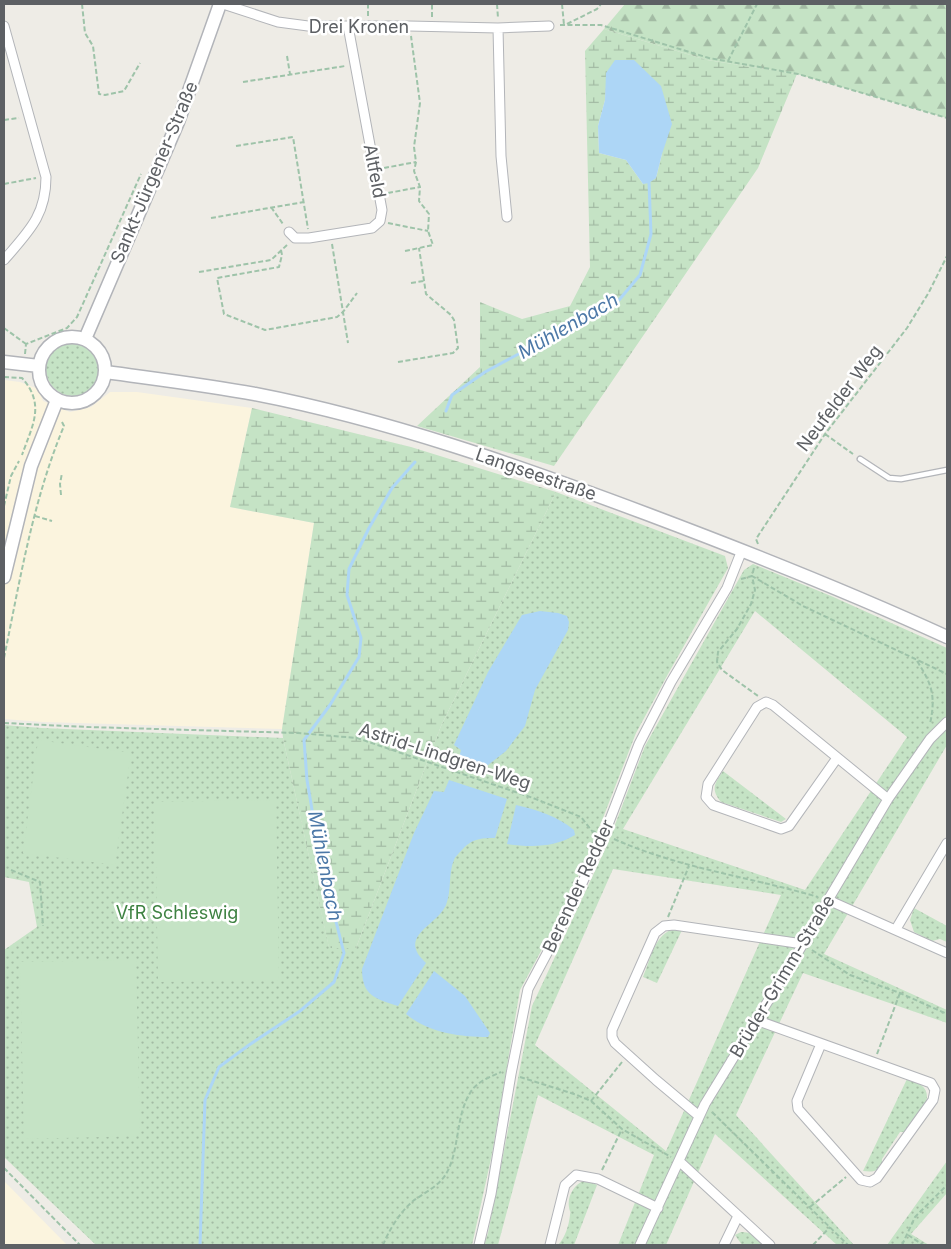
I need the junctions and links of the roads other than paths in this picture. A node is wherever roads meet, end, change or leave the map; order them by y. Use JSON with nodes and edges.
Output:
{"nodes":[{"id":1,"x":221,"y":4,"type":"edge"},
{"id":2,"x":4,"y":26,"type":"edge"},
{"id":3,"x":348,"y":26,"type":"junction"},
{"id":4,"x":549,"y":26,"type":"dead end"},
{"id":5,"x":498,"y":28,"type":"junction"},
{"id":6,"x":508,"y":218,"type":"dead end"},
{"id":7,"x":292,"y":235,"type":"road end"},
{"id":8,"x":4,"y":260,"type":"edge"},
{"id":9,"x":85,"y":338,"type":"junction"},
{"id":10,"x":4,"y":362,"type":"edge"},
{"id":11,"x":39,"y":366,"type":"junction"},
{"id":12,"x":106,"y":372,"type":"junction"},
{"id":13,"x":57,"y":400,"type":"junction"},
{"id":14,"x":860,"y":459,"type":"road end"},
{"id":15,"x":947,"y":470,"type":"edge"},
{"id":16,"x":742,"y":550,"type":"junction"},
{"id":17,"x":4,"y":577,"type":"edge"},
{"id":18,"x":947,"y":637,"type":"edge"},
{"id":19,"x":947,"y":722,"type":"edge"},
{"id":20,"x":837,"y":758,"type":"junction"},
{"id":21,"x":888,"y":799,"type":"junction"},
{"id":22,"x":947,"y":843,"type":"edge"},
{"id":23,"x":828,"y":900,"type":"junction"},
{"id":24,"x":896,"y":929,"type":"junction"},
{"id":25,"x":803,"y":944,"type":"junction"},
{"id":26,"x":947,"y":952,"type":"edge"},
{"id":27,"x":756,"y":1020,"type":"junction"},
{"id":28,"x":821,"y":1044,"type":"junction"},
{"id":29,"x":699,"y":1116,"type":"junction"},
{"id":30,"x":679,"y":1161,"type":"junction"},
{"id":31,"x":658,"y":1208,"type":"junction"},
{"id":32,"x":738,"y":1216,"type":"junction"},
{"id":33,"x":478,"y":1245,"type":"edge"},
{"id":34,"x":550,"y":1245,"type":"edge"},
{"id":35,"x":640,"y":1245,"type":"edge"},
{"id":36,"x":724,"y":1245,"type":"edge"},
{"id":37,"x":770,"y":1245,"type":"edge"}],
"edges":[{"from":1,"to":3,"type":"street","name":"Drei Kronen"},
{"from":1,"to":9,"type":"street","name":"Sankt-Jürgener-Straße"},
{"from":2,"to":8,"type":"street"},
{"from":3,"to":5,"type":"street","name":"Drei Kronen"},
{"from":3,"to":7,"type":"street","name":"Altfeld"},
{"from":4,"to":5,"type":"street","name":"Drei Kronen"},
{"from":5,"to":6,"type":"street"},
{"from":9,"to":11,"type":"street"},
{"from":9,"to":12,"type":"street"},
{"from":10,"to":11,"type":"street"},
{"from":11,"to":13,"type":"street"},
{"from":12,"to":13,"type":"street"},
{"from":12,"to":16,"type":"street","name":"Langseestraße"},
{"from":13,"to":17,"type":"street"},
{"from":14,"to":15,"type":"lane"},
{"from":16,"to":18,"type":"street","name":"Langseestraße"},
{"from":16,"to":33,"type":"street","name":"Berender Redder"},
{"from":19,"to":21,"type":"street","name":"Brüder-Grimm-Straße"},
{"from":20,"to":20,"type":"street"},
{"from":20,"to":21,"type":"street"},
{"from":21,"to":23,"type":"street","name":"Brüder-Grimm-Straße"},
{"from":22,"to":24,"type":"street"},
{"from":23,"to":24,"type":"street"},
{"from":23,"to":25,"type":"street","name":"Brüder-Grimm-Straße"},
{"from":24,"to":26,"type":"street"},
{"from":25,"to":27,"type":"street","name":"Brüder-Grimm-Straße"},
{"from":25,"to":29,"type":"street"},
{"from":27,"to":28,"type":"street"},
{"from":27,"to":29,"type":"street","name":"Brüder-Grimm-Straße"},
{"from":28,"to":28,"type":"street"},
{"from":29,"to":30,"type":"street","name":"Brüder-Grimm-Straße"},
{"from":30,"to":31,"type":"street","name":"Brüder-Grimm-Straße"},
{"from":30,"to":32,"type":"street"},
{"from":31,"to":34,"type":"street"},
{"from":31,"to":35,"type":"street","name":"Brüder-Grimm-Straße"},
{"from":32,"to":36,"type":"street"},
{"from":32,"to":37,"type":"street"}]}
